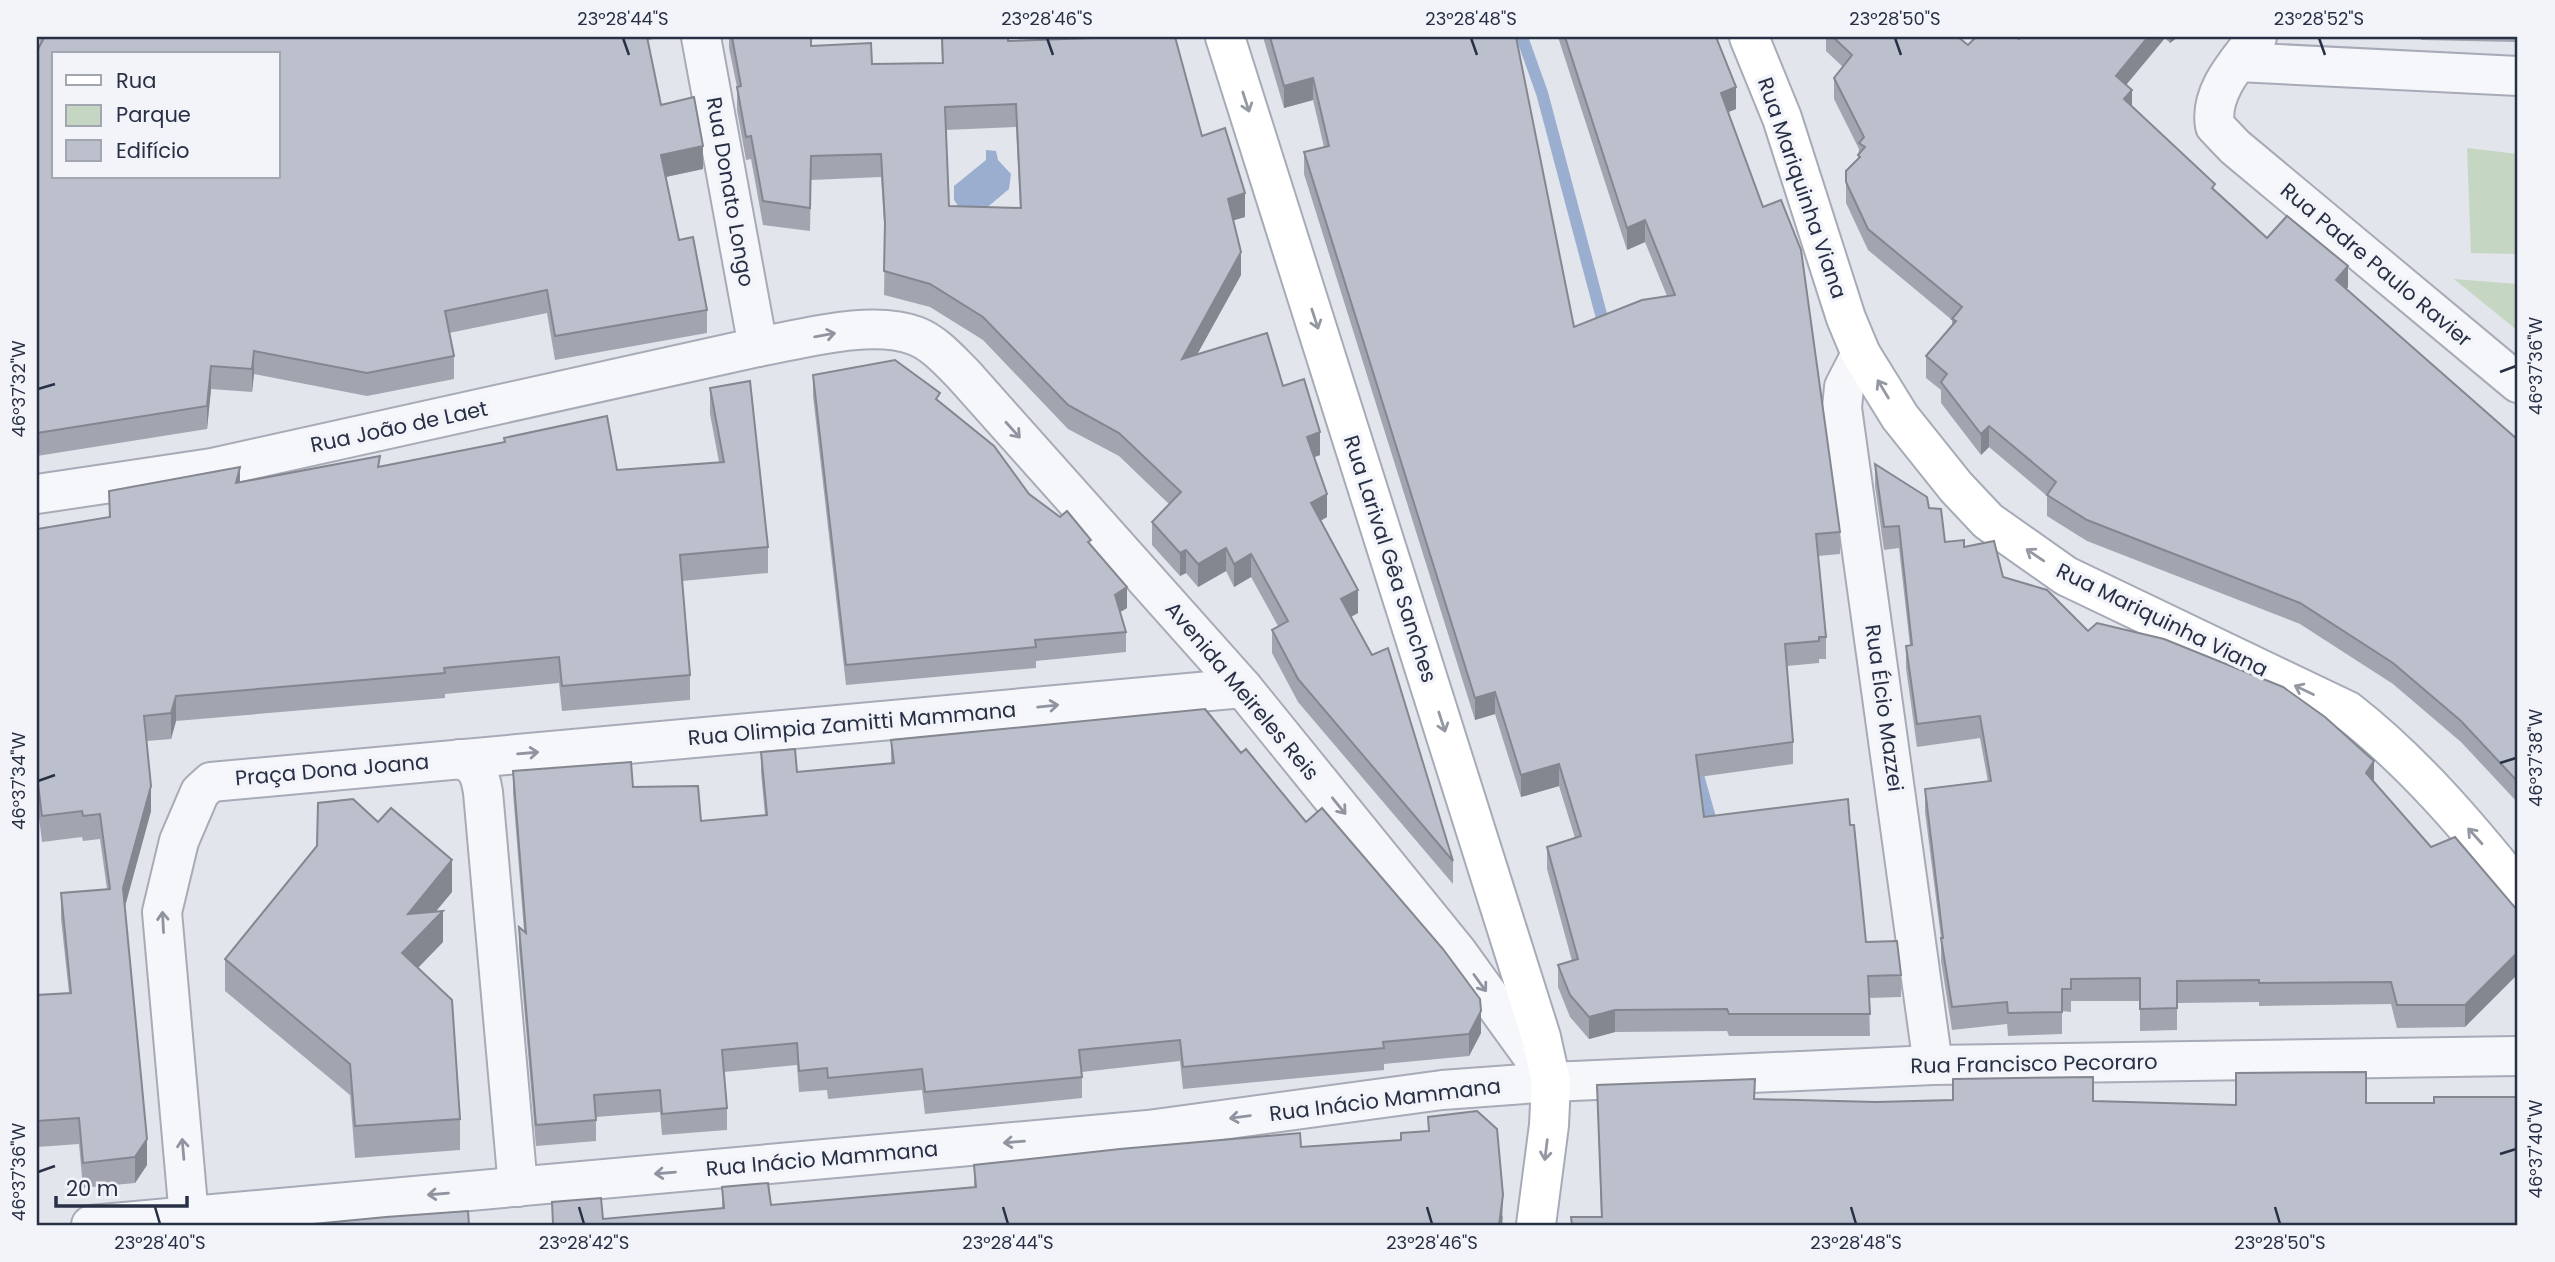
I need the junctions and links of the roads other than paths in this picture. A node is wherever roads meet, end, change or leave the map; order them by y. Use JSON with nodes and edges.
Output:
{"nodes":[{"id":1,"x":701,"y":37,"type":"edge"},
{"id":2,"x":1225,"y":37,"type":"edge"},
{"id":3,"x":1749,"y":37,"type":"edge"},
{"id":4,"x":2248,"y":49,"type":"edge"},
{"id":5,"x":2518,"y":76,"type":"edge"},
{"id":6,"x":758,"y":347,"type":"junction"},
{"id":7,"x":1861,"y":354,"type":"junction"},
{"id":8,"x":2518,"y":383,"type":"edge"},
{"id":9,"x":37,"y":494,"type":"edge"},
{"id":10,"x":1243,"y":688,"type":"junction"},
{"id":11,"x":460,"y":759,"type":"junction"},
{"id":12,"x":2518,"y":889,"type":"edge"},
{"id":13,"x":2518,"y":1056,"type":"edge"},
{"id":14,"x":1933,"y":1065,"type":"junction"},
{"id":15,"x":1551,"y":1082,"type":"junction"},
{"id":16,"x":518,"y":1186,"type":"junction"},
{"id":17,"x":189,"y":1217,"type":"junction"},
{"id":18,"x":91,"y":1225,"type":"edge"},
{"id":19,"x":1536,"y":1225,"type":"edge"}],
"edges":[{"from":1,"to":6,"type":"street","name":"Rua Donato Longo"},
{"from":2,"to":15,"type":"street","name":"Rua Larival Gêa Sanches","one_way":true},
{"from":3,"to":7,"type":"street","name":"Rua Mariquinha Viana"},
{"from":4,"to":5,"type":"street"},
{"from":4,"to":8,"type":"street","name":"Rua Padre Paulo Ravier"},
{"from":6,"to":9,"type":"street","name":"Rua João de Laet"},
{"from":6,"to":10,"type":"street","name":"Avenida Meireles Reis","one_way":true},
{"from":12,"to":7,"type":"street","name":"Rua Mariquinha Viana","one_way":true},
{"from":7,"to":14,"type":"street","name":"Rua Élcio Mazzei"},
{"from":11,"to":10,"type":"street","name":"Rua Olimpia Zamitti Mammana","one_way":true},
{"from":10,"to":15,"type":"street","name":"Avenida Meireles Reis","one_way":true},
{"from":11,"to":16,"type":"street"},
{"from":17,"to":11,"type":"street","name":"Praça Dona Joana","one_way":true},
{"from":13,"to":14,"type":"street","name":"Rua Francisco Pecoraro"},
{"from":14,"to":15,"type":"street","name":"Rua Francisco Pecoraro"},
{"from":15,"to":16,"type":"street","name":"Rua Inácio Mammana","one_way":true},
{"from":15,"to":19,"type":"street","one_way":true},
{"from":16,"to":17,"type":"street","name":"Rua Inácio Mammana","one_way":true},
{"from":17,"to":18,"type":"street","name":"Rua Inácio Mammana"}]}
